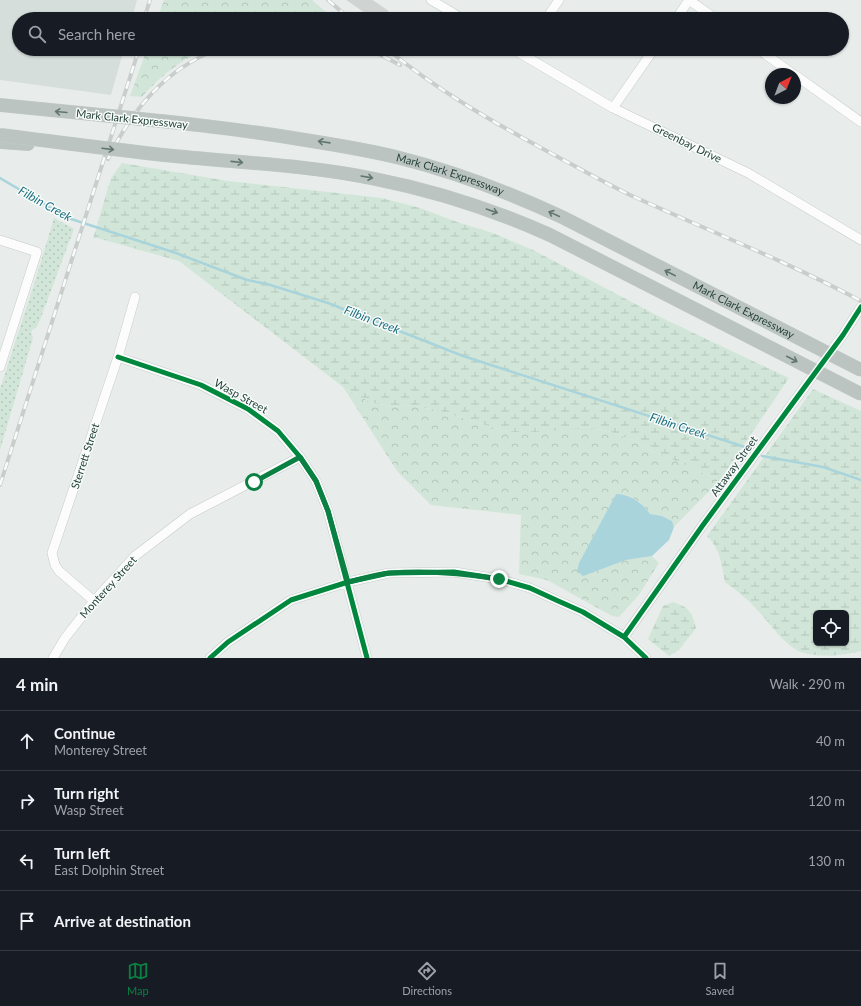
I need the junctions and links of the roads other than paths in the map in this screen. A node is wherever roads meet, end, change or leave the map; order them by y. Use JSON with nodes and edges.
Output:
{"nodes":[{"id":1,"x":431,"y":0,"type":"edge"},
{"id":2,"x":560,"y":0,"type":"edge"},
{"id":3,"x":689,"y":0,"type":"edge"},
{"id":4,"x":451,"y":12,"type":"edge"},
{"id":5,"x":551,"y":12,"type":"edge"},
{"id":6,"x":681,"y":12,"type":"edge"},
{"id":7,"x":706,"y":12,"type":"edge"},
{"id":8,"x":527,"y":56,"type":"edge"},
{"id":9,"x":649,"y":56,"type":"edge"},
{"id":10,"x":768,"y":56,"type":"edge"},
{"id":11,"x":784,"y":68,"type":"edge"},
{"id":12,"x":801,"y":80,"type":"edge"},
{"id":13,"x":0,"y":102,"type":"edge"},
{"id":14,"x":0,"y":105,"type":"edge"},
{"id":15,"x":613,"y":108,"type":"junction"},
{"id":16,"x":30,"y":109,"type":"junction"},
{"id":17,"x":861,"y":122,"type":"edge"},
{"id":18,"x":0,"y":135,"type":"edge"},
{"id":19,"x":0,"y":142,"type":"edge"},
{"id":20,"x":87,"y":146,"type":"junction"},
{"id":21,"x":0,"y":240,"type":"edge"},
{"id":22,"x":861,"y":240,"type":"edge"},
{"id":23,"x":135,"y":296,"type":"dead end"},
{"id":24,"x":861,"y":307,"type":"edge"},
{"id":25,"x":2,"y":349,"type":"edge"},
{"id":26,"x":118,"y":357,"type":"junction"},
{"id":27,"x":0,"y":367,"type":"edge"},
{"id":28,"x":861,"y":370,"type":"edge"},
{"id":29,"x":861,"y":394,"type":"edge"},
{"id":30,"x":300,"y":457,"type":"junction"},
{"id":31,"x":348,"y":582,"type":"junction"},
{"id":32,"x":94,"y":601,"type":"junction"},
{"id":33,"x":624,"y":637,"type":"junction"},
{"id":34,"x":53,"y":658,"type":"edge"},
{"id":35,"x":210,"y":658,"type":"edge"},
{"id":36,"x":367,"y":658,"type":"edge"},
{"id":37,"x":646,"y":658,"type":"edge"}],
"edges":[{"from":1,"to":4,"type":"street"},
{"from":2,"to":5,"type":"street"},
{"from":3,"to":6,"type":"street"},
{"from":3,"to":7,"type":"street"},
{"from":8,"to":15,"type":"street","name":"Greenbay Drive"},
{"from":9,"to":15,"type":"street"},
{"from":10,"to":11,"type":"street"},
{"from":12,"to":17,"type":"street"},
{"from":13,"to":16,"type":"highway"},
{"from":14,"to":16,"type":"highway","name":"Mark Clark Expressway"},
{"from":15,"to":22,"type":"street","name":"Greenbay Drive"},
{"from":28,"to":16,"type":"highway","name":"Mark Clark Expressway","one_way":true,"bridge":true},
{"from":18,"to":20,"type":"highway","name":"Mark Clark Expressway","bridge":true},
{"from":19,"to":20,"type":"highway","bridge":true},
{"from":20,"to":29,"type":"highway","name":"Mark Clark Expressway","one_way":true,"bridge":true},
{"from":21,"to":25,"type":"street"},
{"from":23,"to":26,"type":"street","name":"Sterrett Street"},
{"from":24,"to":33,"type":"street","name":"Attaway Street"},
{"from":25,"to":27,"type":"street"},
{"from":26,"to":30,"type":"street","name":"Wasp Street"},
{"from":26,"to":32,"type":"street","name":"Sterrett Street"},
{"from":30,"to":31,"type":"street","name":"Wasp Street"},
{"from":30,"to":32,"type":"street","name":"Monterey Street"},
{"from":31,"to":33,"type":"street"},
{"from":31,"to":35,"type":"street"},
{"from":31,"to":36,"type":"street","name":"Wasp Street"},
{"from":32,"to":34,"type":"street","name":"Monterey Street"},
{"from":33,"to":37,"type":"street"}]}
